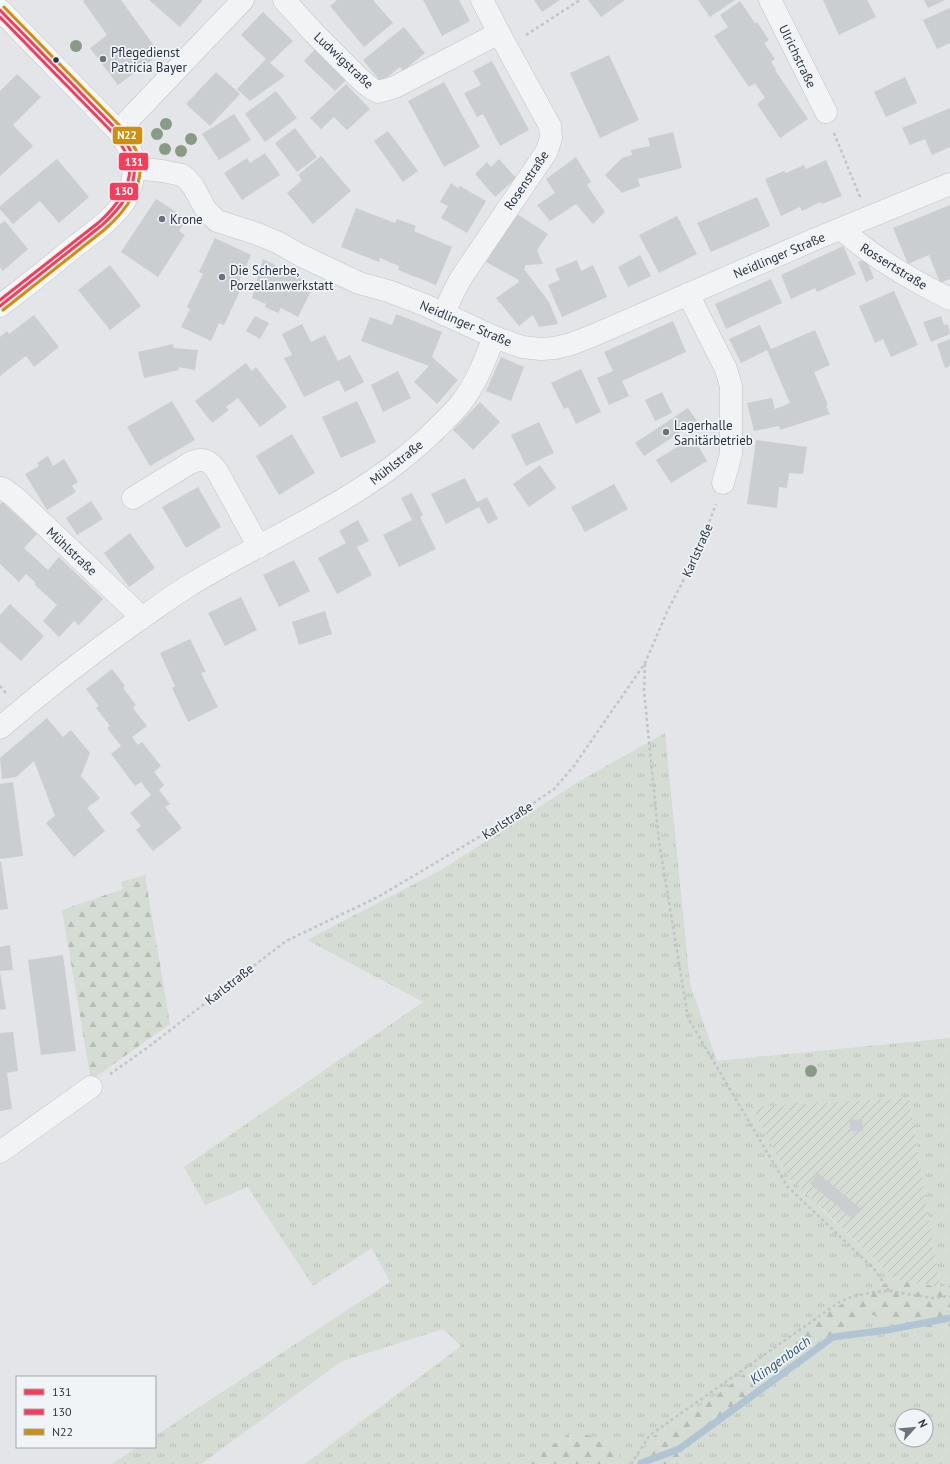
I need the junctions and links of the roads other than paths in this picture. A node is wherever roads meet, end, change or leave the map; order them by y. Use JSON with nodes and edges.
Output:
{"nodes":[{"id":1,"x":243,"y":0,"type":"edge"},
{"id":2,"x":284,"y":0,"type":"edge"},
{"id":3,"x":482,"y":0,"type":"edge"},
{"id":4,"x":770,"y":0,"type":"edge"},
{"id":5,"x":0,"y":10,"type":"edge"},
{"id":6,"x":503,"y":40,"type":"junction"},
{"id":7,"x":826,"y":112,"type":"road end"},
{"id":8,"x":118,"y":131,"type":"junction"},
{"id":9,"x":134,"y":168,"type":"junction"},
{"id":10,"x":950,"y":184,"type":"edge"},
{"id":11,"x":841,"y":229,"type":"junction"},
{"id":12,"x":688,"y":294,"type":"junction"},
{"id":13,"x":950,"y":299,"type":"edge"},
{"id":14,"x":0,"y":306,"type":"edge"},
{"id":15,"x":444,"y":314,"type":"junction"},
{"id":16,"x":494,"y":337,"type":"junction"},
{"id":17,"x":723,"y":483,"type":"road end"},
{"id":18,"x":0,"y":488,"type":"edge"},
{"id":19,"x":132,"y":498,"type":"dead end"},
{"id":20,"x":259,"y":546,"type":"junction"},
{"id":21,"x":141,"y":619,"type":"junction"},
{"id":22,"x":0,"y":728,"type":"edge"},
{"id":23,"x":91,"y":1087,"type":"road end"},
{"id":24,"x":0,"y":1152,"type":"edge"}],
"edges":[{"from":1,"to":8,"type":"street"},
{"from":2,"to":6,"type":"street","name":"Ludwigstraße"},
{"from":3,"to":6,"type":"street","name":"Rosenstraße"},
{"from":4,"to":7,"type":"street","name":"Ulrichstraße"},
{"from":5,"to":8,"type":"main road"},
{"from":6,"to":15,"type":"street","name":"Rosenstraße"},
{"from":8,"to":9,"type":"main road"},
{"from":9,"to":14,"type":"main road"},
{"from":9,"to":15,"type":"street","name":"Neidlinger Straße"},
{"from":10,"to":11,"type":"street","name":"Neidlinger Straße"},
{"from":11,"to":12,"type":"street","name":"Neidlinger Straße"},
{"from":11,"to":13,"type":"street","name":"Rossertstraße"},
{"from":12,"to":16,"type":"street","name":"Neidlinger Straße"},
{"from":12,"to":17,"type":"street"},
{"from":15,"to":16,"type":"street","name":"Neidlinger Straße"},
{"from":16,"to":20,"type":"street","name":"Mühlstraße"},
{"from":18,"to":21,"type":"street","name":"Mühlstraße"},
{"from":19,"to":20,"type":"street"},
{"from":20,"to":21,"type":"street","name":"Mühlstraße"},
{"from":21,"to":22,"type":"street","name":"Mühlstraße"},
{"from":23,"to":24,"type":"street"}]}
